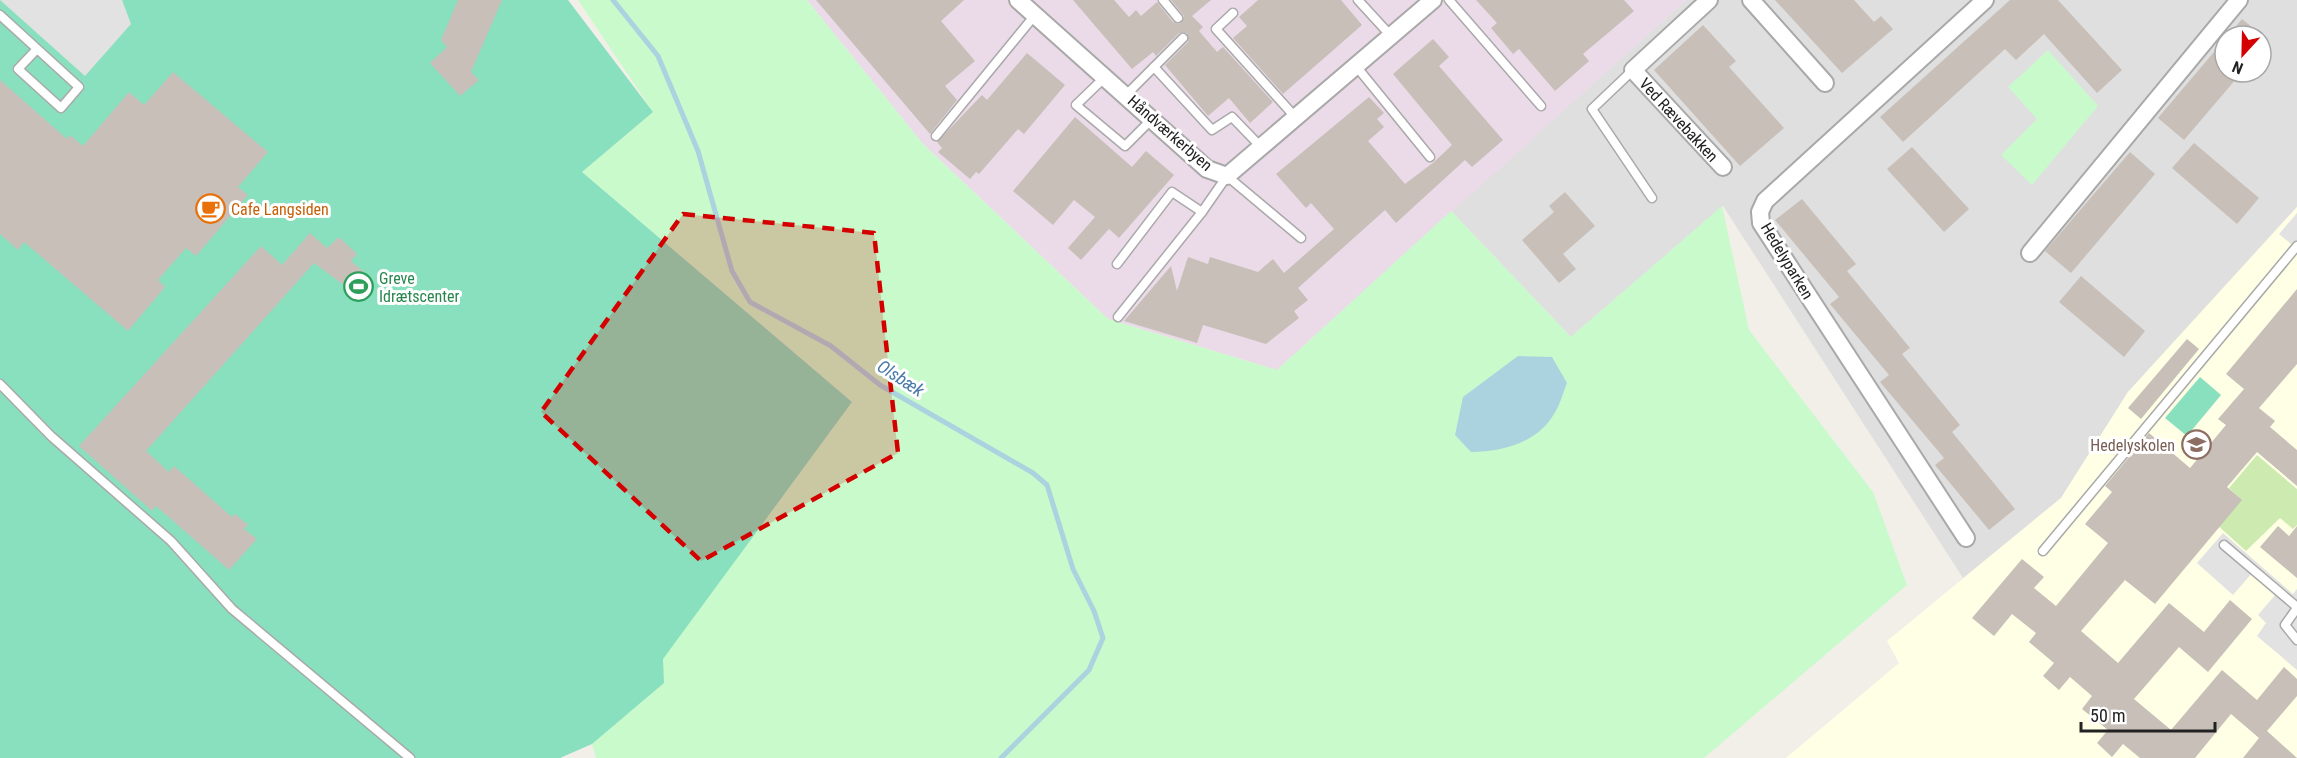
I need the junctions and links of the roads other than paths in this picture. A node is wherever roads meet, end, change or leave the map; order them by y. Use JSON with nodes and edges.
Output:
{"nodes":[{"id":1,"x":1019,"y":0,"type":"edge"},
{"id":2,"x":1163,"y":0,"type":"edge"},
{"id":3,"x":1358,"y":0,"type":"edge"},
{"id":4,"x":1433,"y":0,"type":"edge"},
{"id":5,"x":1449,"y":0,"type":"edge"},
{"id":6,"x":1710,"y":0,"type":"edge"},
{"id":7,"x":1751,"y":0,"type":"edge"},
{"id":8,"x":1985,"y":0,"type":"edge"},
{"id":9,"x":2239,"y":0,"type":"edge"},
{"id":10,"x":1233,"y":13,"type":"dead end"},
{"id":11,"x":0,"y":15,"type":"edge"},
{"id":12,"x":1035,"y":15,"type":"junction"},
{"id":13,"x":1178,"y":18,"type":"dead end"},
{"id":14,"x":1391,"y":36,"type":"junction"},
{"id":15,"x":1183,"y":38,"type":"dead end"},
{"id":16,"x":37,"y":48,"type":"junction"},
{"id":17,"x":1154,"y":66,"type":"junction"},
{"id":18,"x":1356,"y":66,"type":"junction"},
{"id":19,"x":1633,"y":70,"type":"junction"},
{"id":20,"x":1104,"y":78,"type":"junction"},
{"id":21,"x":1825,"y":83,"type":"dead end"},
{"id":22,"x":1126,"y":95,"type":"junction"},
{"id":23,"x":1541,"y":106,"type":"dead end"},
{"id":24,"x":1296,"y":118,"type":"junction"},
{"id":25,"x":1152,"y":119,"type":"junction"},
{"id":26,"x":936,"y":136,"type":"dead end"},
{"id":27,"x":1261,"y":147,"type":"junction"},
{"id":28,"x":1430,"y":157,"type":"dead end"},
{"id":29,"x":1723,"y":167,"type":"dead end"},
{"id":30,"x":1227,"y":176,"type":"junction"},
{"id":31,"x":1652,"y":198,"type":"dead end"},
{"id":32,"x":1202,"y":212,"type":"junction"},
{"id":33,"x":1301,"y":238,"type":"dead end"},
{"id":34,"x":2297,"y":246,"type":"edge"},
{"id":35,"x":2030,"y":253,"type":"dead end"},
{"id":36,"x":1117,"y":264,"type":"dead end"},
{"id":37,"x":1118,"y":317,"type":"dead end"},
{"id":38,"x":0,"y":384,"type":"edge"},
{"id":39,"x":1966,"y":538,"type":"dead end"},
{"id":40,"x":2224,"y":545,"type":"dead end"},
{"id":41,"x":2043,"y":551,"type":"dead end"},
{"id":42,"x":2297,"y":607,"type":"edge"},
{"id":43,"x":2297,"y":640,"type":"edge"},
{"id":44,"x":410,"y":758,"type":"edge"}],
"edges":[{"from":1,"to":12,"type":"street","name":"Håndværkerbyen"},
{"from":2,"to":13,"type":"lane"},
{"from":3,"to":14,"type":"lane"},
{"from":4,"to":14,"type":"street","name":"Håndværkerbyen"},
{"from":5,"to":23,"type":"lane"},
{"from":6,"to":19,"type":"street","name":"Ved Rævebakken"},
{"from":7,"to":21,"type":"street"},
{"from":8,"to":39,"type":"street","name":"Hedelyparken"},
{"from":9,"to":35,"type":"street"},
{"from":10,"to":24,"type":"lane"},
{"from":11,"to":16,"type":"lane"},
{"from":12,"to":20,"type":"street","name":"Håndværkerbyen"},
{"from":12,"to":26,"type":"lane"},
{"from":14,"to":18,"type":"street","name":"Håndværkerbyen"},
{"from":15,"to":17,"type":"lane"},
{"from":16,"to":16,"type":"lane"},
{"from":17,"to":22,"type":"lane"},
{"from":17,"to":27,"type":"lane"},
{"from":18,"to":24,"type":"street","name":"Håndværkerbyen"},
{"from":18,"to":28,"type":"lane"},
{"from":19,"to":29,"type":"street","name":"Ved Rævebakken"},
{"from":19,"to":31,"type":"lane"},
{"from":20,"to":22,"type":"street","name":"Håndværkerbyen"},
{"from":20,"to":25,"type":"lane"},
{"from":22,"to":25,"type":"street","name":"Håndværkerbyen"},
{"from":24,"to":27,"type":"street","name":"Håndværkerbyen"},
{"from":25,"to":30,"type":"street","name":"Håndværkerbyen"},
{"from":27,"to":30,"type":"street","name":"Håndværkerbyen"},
{"from":30,"to":32,"type":"lane"},
{"from":30,"to":33,"type":"lane"},
{"from":32,"to":36,"type":"lane"},
{"from":32,"to":37,"type":"lane"},
{"from":34,"to":41,"type":"lane"},
{"from":38,"to":44,"type":"lane"},
{"from":40,"to":42,"type":"lane"},
{"from":42,"to":43,"type":"lane"}]}
